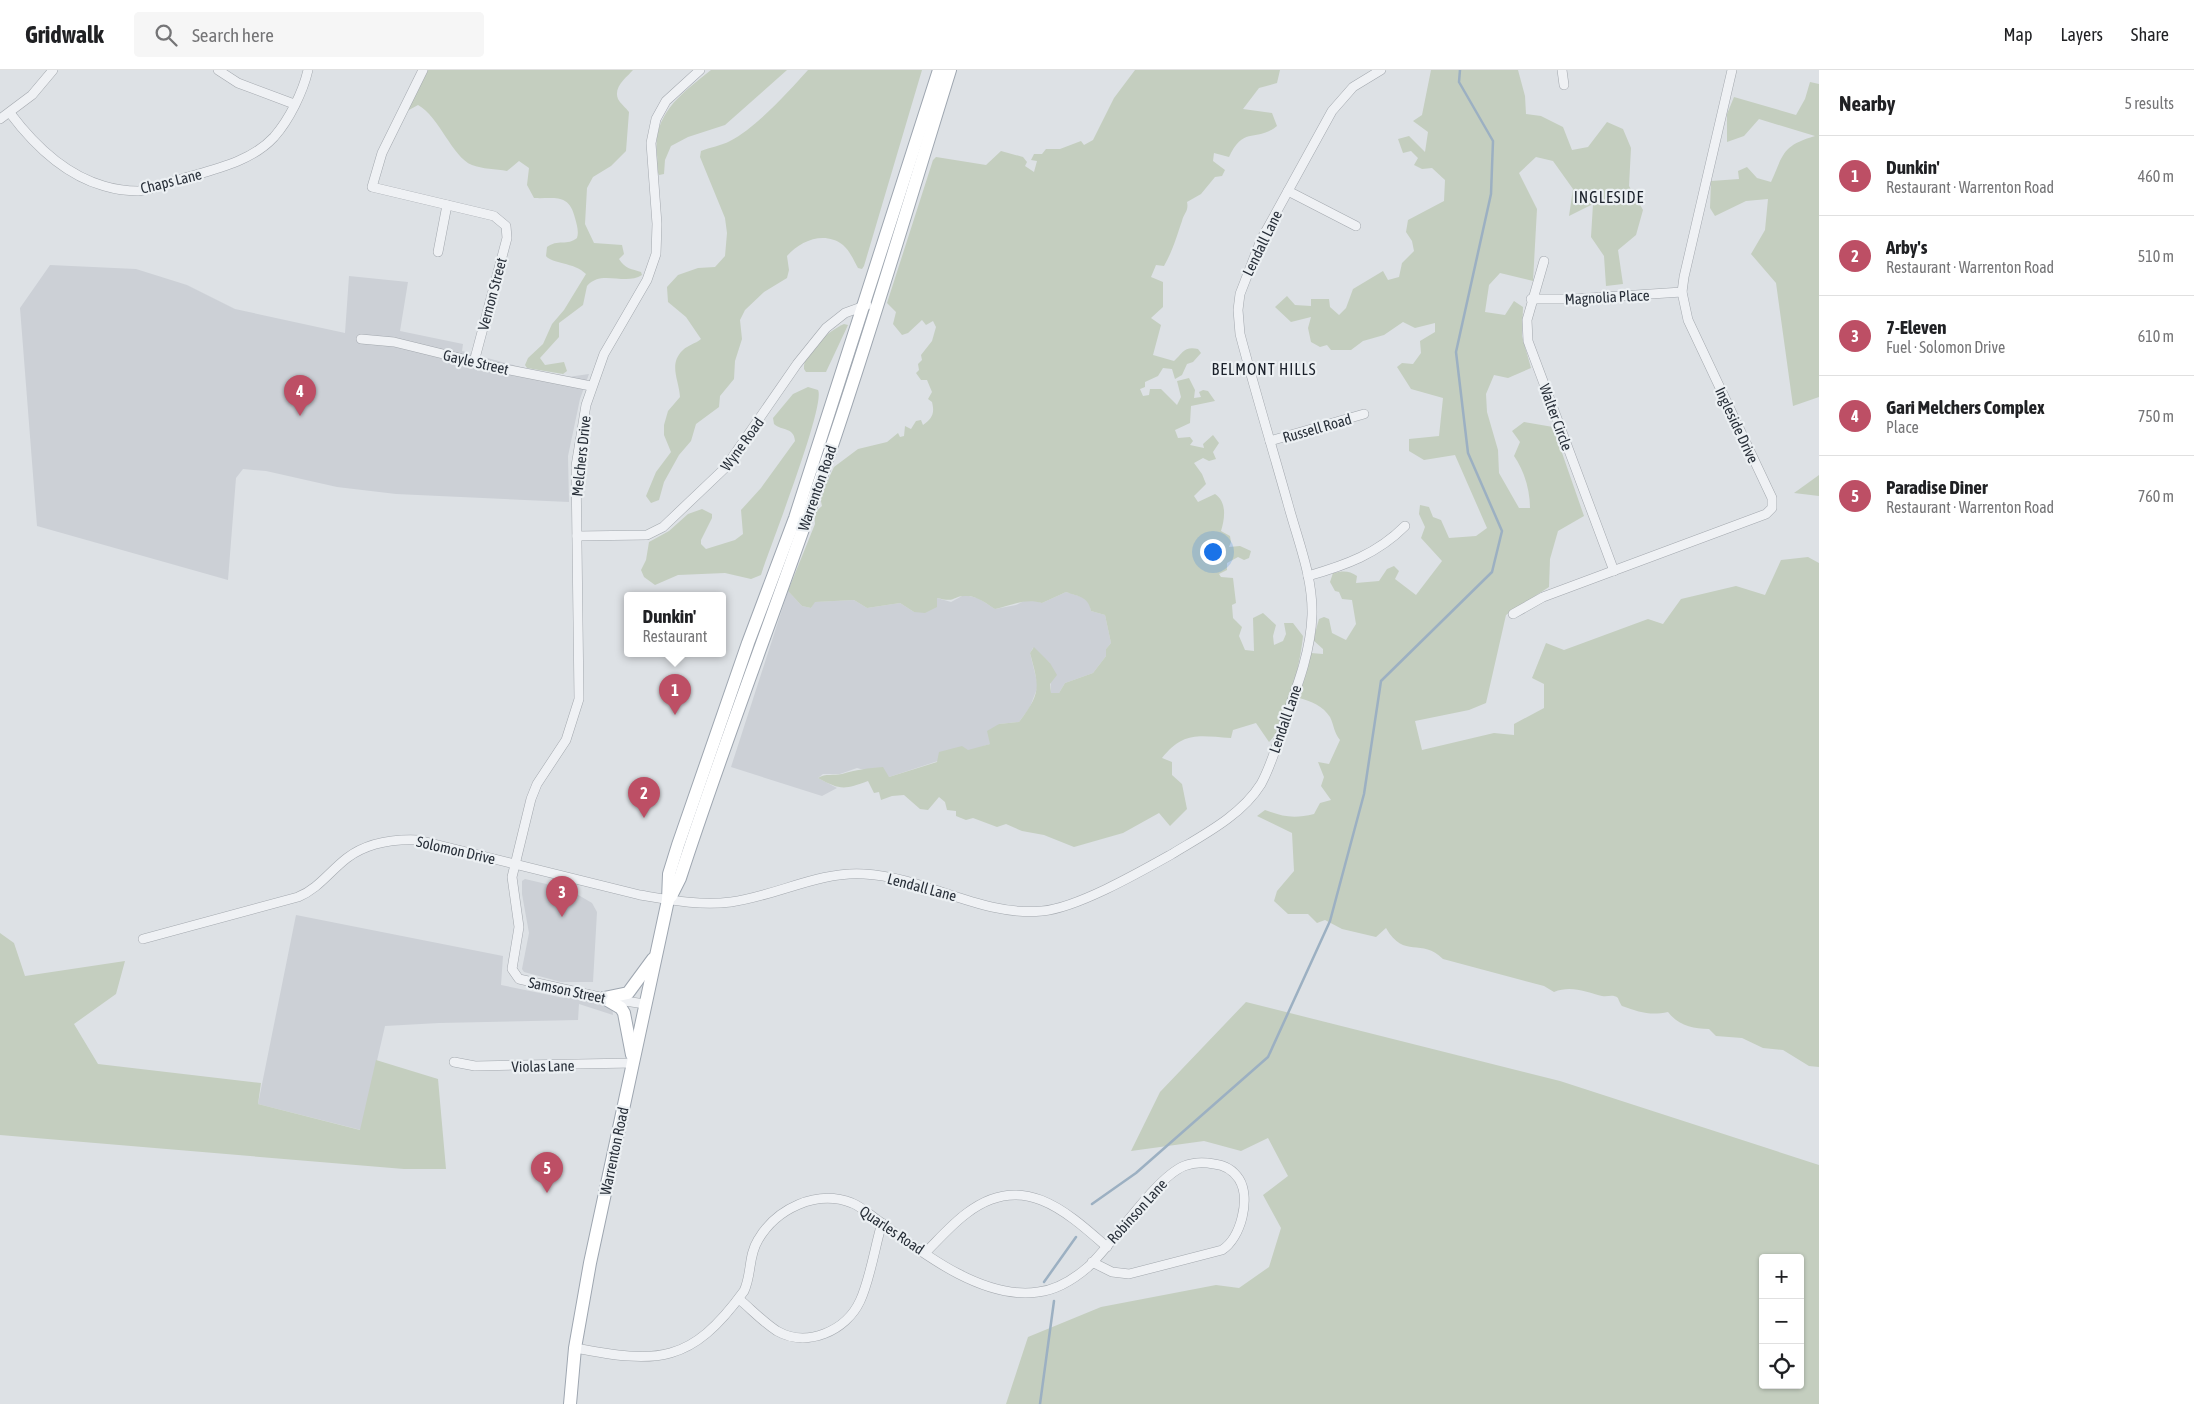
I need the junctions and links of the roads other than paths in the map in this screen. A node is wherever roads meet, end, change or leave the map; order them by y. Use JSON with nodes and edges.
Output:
{"nodes":[{"id":1,"x":53,"y":70,"type":"edge"},
{"id":2,"x":218,"y":70,"type":"edge"},
{"id":3,"x":308,"y":70,"type":"edge"},
{"id":4,"x":423,"y":70,"type":"edge"},
{"id":5,"x":700,"y":70,"type":"edge"},
{"id":6,"x":939,"y":70,"type":"edge"},
{"id":7,"x":950,"y":70,"type":"edge"},
{"id":8,"x":1380,"y":70,"type":"edge"},
{"id":9,"x":1562,"y":70,"type":"edge"},
{"id":10,"x":1732,"y":70,"type":"edge"},
{"id":11,"x":1564,"y":85,"type":"dead end"},
{"id":12,"x":294,"y":104,"type":"junction"},
{"id":13,"x":10,"y":113,"type":"junction"},
{"id":14,"x":0,"y":119,"type":"edge"},
{"id":15,"x":1288,"y":191,"type":"junction"},
{"id":16,"x":447,"y":206,"type":"junction"},
{"id":17,"x":1356,"y":226,"type":"dead end"},
{"id":18,"x":438,"y":252,"type":"dead end"},
{"id":19,"x":1544,"y":261,"type":"dead end"},
{"id":20,"x":1682,"y":292,"type":"junction"},
{"id":21,"x":1531,"y":300,"type":"junction"},
{"id":22,"x":879,"y":301,"type":"junction"},
{"id":23,"x":864,"y":306,"type":"junction"},
{"id":24,"x":361,"y":339,"type":"dead end"},
{"id":25,"x":474,"y":362,"type":"junction"},
{"id":26,"x":591,"y":386,"type":"junction"},
{"id":27,"x":1364,"y":414,"type":"dead end"},
{"id":28,"x":1270,"y":441,"type":"junction"},
{"id":29,"x":1405,"y":526,"type":"dead end"},
{"id":30,"x":576,"y":536,"type":"junction"},
{"id":31,"x":1614,"y":571,"type":"junction"},
{"id":32,"x":1308,"y":576,"type":"junction"},
{"id":33,"x":1513,"y":614,"type":"dead end"},
{"id":34,"x":516,"y":863,"type":"junction"},
{"id":35,"x":668,"y":900,"type":"junction"},
{"id":36,"x":143,"y":939,"type":"dead end"},
{"id":37,"x":656,"y":955,"type":"junction"},
{"id":38,"x":604,"y":998,"type":"junction"},
{"id":39,"x":645,"y":1004,"type":"junction"},
{"id":40,"x":633,"y":1061,"type":"junction"},
{"id":41,"x":454,"y":1062,"type":"dead end"},
{"id":42,"x":882,"y":1223,"type":"junction"},
{"id":43,"x":1106,"y":1247,"type":"junction"},
{"id":44,"x":926,"y":1252,"type":"junction"},
{"id":45,"x":1092,"y":1262,"type":"junction"},
{"id":46,"x":738,"y":1299,"type":"junction"},
{"id":47,"x":575,"y":1348,"type":"junction"},
{"id":48,"x":570,"y":1404,"type":"edge"}],
"edges":[{"from":1,"to":13,"type":"street"},
{"from":2,"to":12,"type":"street"},
{"from":3,"to":12,"type":"street","name":"Chaps Lane"},
{"from":4,"to":16,"type":"street"},
{"from":5,"to":26,"type":"street","name":"Melchers Drive"},
{"from":6,"to":23,"type":"main road","name":"Warrenton Road"},
{"from":7,"to":22,"type":"main road","name":"Warrenton Road"},
{"from":8,"to":15,"type":"street","name":"Lendall Lane"},
{"from":9,"to":11,"type":"street"},
{"from":10,"to":20,"type":"street","name":"Ingleside Drive"},
{"from":12,"to":13,"type":"street","name":"Chaps Lane"},
{"from":13,"to":14,"type":"street"},
{"from":15,"to":17,"type":"street"},
{"from":15,"to":28,"type":"street","name":"Lendall Lane"},
{"from":16,"to":18,"type":"street"},
{"from":16,"to":25,"type":"street","name":"Vernon Street"},
{"from":19,"to":21,"type":"street","name":"Walter Circle"},
{"from":20,"to":21,"type":"street","name":"Magnolia Place"},
{"from":20,"to":31,"type":"street","name":"Ingleside Drive"},
{"from":21,"to":31,"type":"street","name":"Walter Circle"},
{"from":22,"to":23,"type":"street","name":"Wyne Road"},
{"from":22,"to":35,"type":"main road","name":"Warrenton Road"},
{"from":23,"to":30,"type":"street","name":"Wyne Road"},
{"from":23,"to":35,"type":"main road","name":"Warrenton Road"},
{"from":24,"to":25,"type":"street","name":"Gayle Street"},
{"from":25,"to":26,"type":"street","name":"Gayle Street"},
{"from":26,"to":30,"type":"street","name":"Melchers Drive"},
{"from":27,"to":28,"type":"street","name":"Russell Road"},
{"from":28,"to":32,"type":"street","name":"Lendall Lane"},
{"from":29,"to":32,"type":"street"},
{"from":30,"to":34,"type":"street","name":"Melchers Drive"},
{"from":31,"to":33,"type":"street","name":"Ingleside Drive"},
{"from":32,"to":35,"type":"street","name":"Lendall Lane"},
{"from":34,"to":35,"type":"street","name":"Solomon Drive"},
{"from":34,"to":36,"type":"street","name":"Solomon Drive"},
{"from":34,"to":38,"type":"street","name":"Samson Street"},
{"from":35,"to":37,"type":"main road","name":"Warrenton Road"},
{"from":37,"to":38,"type":"main road"},
{"from":37,"to":39,"type":"main road","name":"Warrenton Road"},
{"from":38,"to":39,"type":"street","name":"Samson Street"},
{"from":38,"to":40,"type":"main road"},
{"from":39,"to":40,"type":"main road","name":"Warrenton Road"},
{"from":40,"to":41,"type":"street","name":"Violas Lane"},
{"from":40,"to":47,"type":"main road","name":"Warrenton Road"},
{"from":42,"to":44,"type":"street","name":"Quarles Road"},
{"from":42,"to":46,"type":"street","name":"Quarles Road"},
{"from":42,"to":46,"type":"street"},
{"from":43,"to":44,"type":"street","name":"Robinson Lane"},
{"from":43,"to":45,"type":"street","name":"Quarles Road"},
{"from":43,"to":45,"type":"street","name":"Robinson Lane"},
{"from":44,"to":45,"type":"street","name":"Quarles Road"},
{"from":46,"to":47,"type":"street","name":"Quarles Road"},
{"from":47,"to":48,"type":"main road","name":"Warrenton Road"}]}
